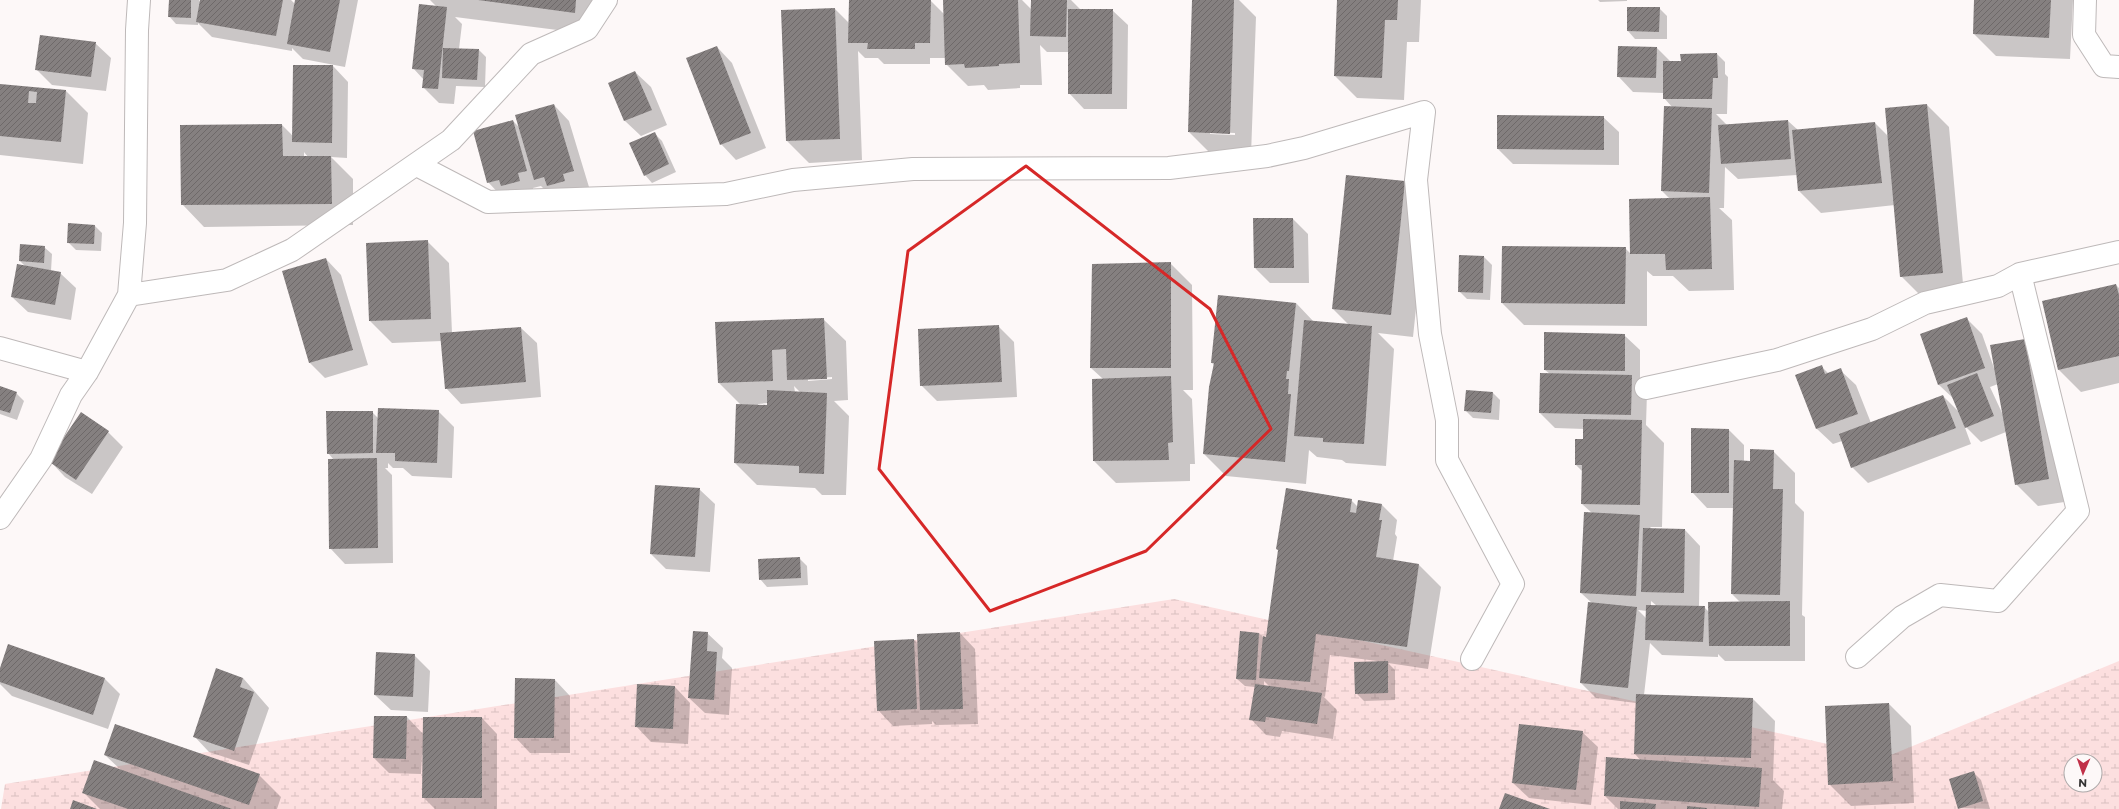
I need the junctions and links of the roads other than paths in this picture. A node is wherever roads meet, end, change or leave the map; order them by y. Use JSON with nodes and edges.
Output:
{"nodes":[{"id":1,"x":139,"y":0,"type":"edge"},
{"id":2,"x":606,"y":0,"type":"edge"},
{"id":3,"x":2085,"y":0,"type":"edge"},
{"id":4,"x":2119,"y":67,"type":"edge"},
{"id":5,"x":417,"y":165,"type":"junction"},
{"id":6,"x":2119,"y":252,"type":"edge"},
{"id":7,"x":2020,"y":274,"type":"junction"},
{"id":8,"x":129,"y":295,"type":"junction"},
{"id":9,"x":0,"y":348,"type":"edge"},
{"id":10,"x":87,"y":372,"type":"junction"},
{"id":11,"x":1646,"y":388,"type":"dead end"},
{"id":12,"x":0,"y":518,"type":"edge"},
{"id":13,"x":1857,"y":657,"type":"dead end"},
{"id":14,"x":1472,"y":659,"type":"dead end"}],
"edges":[{"from":1,"to":8,"type":"street"},
{"from":2,"to":5,"type":"street"},
{"from":3,"to":4,"type":"street"},
{"from":5,"to":8,"type":"street"},
{"from":5,"to":14,"type":"street"},
{"from":6,"to":7,"type":"street"},
{"from":7,"to":11,"type":"street"},
{"from":7,"to":13,"type":"street"},
{"from":8,"to":10,"type":"street"},
{"from":9,"to":10,"type":"street"},
{"from":10,"to":12,"type":"street"}]}
